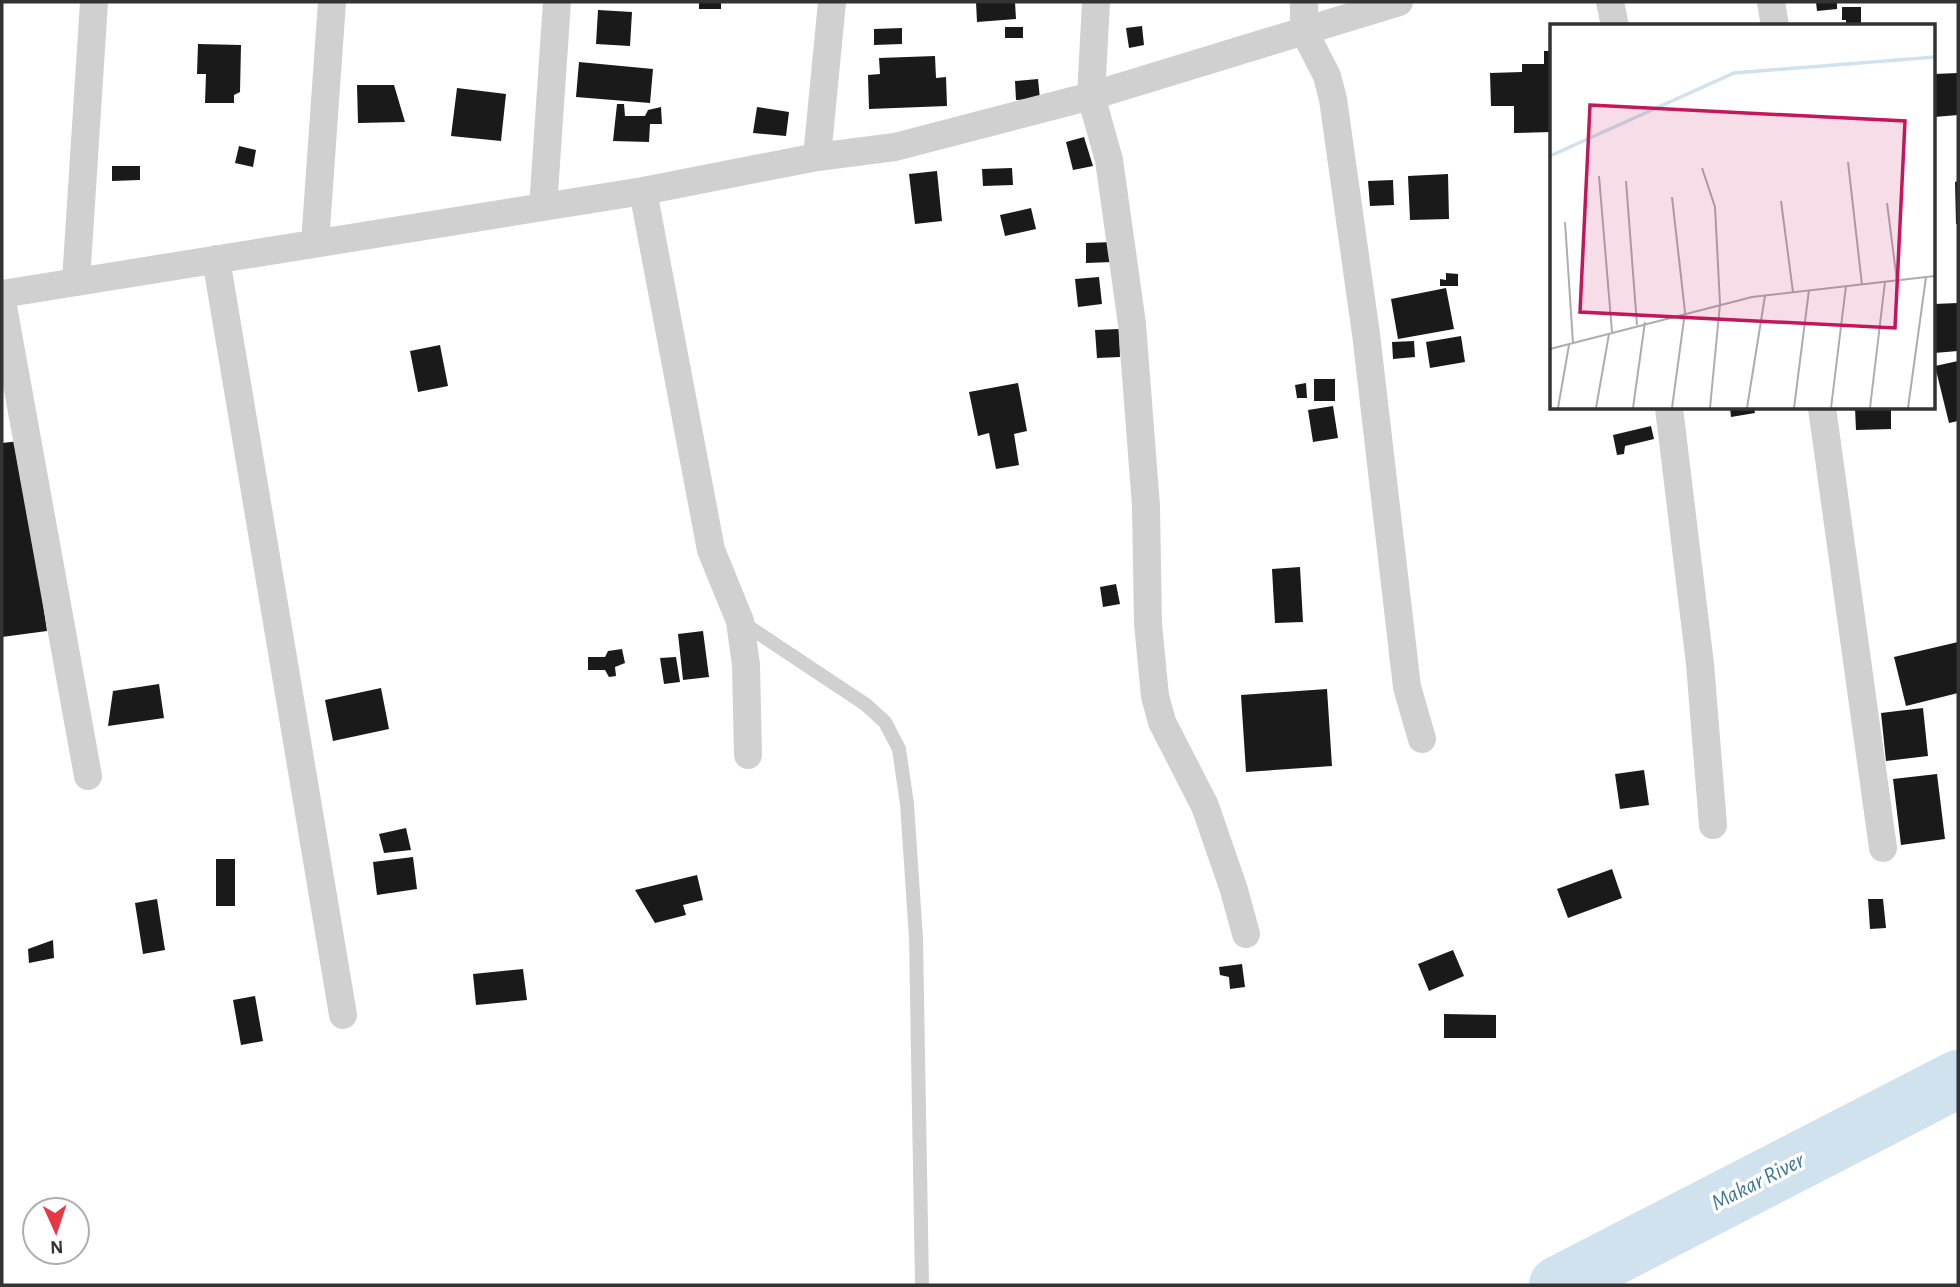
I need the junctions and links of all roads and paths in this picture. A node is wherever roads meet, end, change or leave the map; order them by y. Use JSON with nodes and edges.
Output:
{"nodes":[{"id":1,"x":94,"y":2,"type":"edge"},
{"id":2,"x":332,"y":2,"type":"edge"},
{"id":3,"x":557,"y":2,"type":"edge"},
{"id":4,"x":832,"y":2,"type":"edge"},
{"id":5,"x":1096,"y":2,"type":"edge"},
{"id":6,"x":1304,"y":2,"type":"edge"},
{"id":7,"x":1399,"y":2,"type":"edge"},
{"id":8,"x":1610,"y":2,"type":"edge"},
{"id":9,"x":1772,"y":2,"type":"edge"},
{"id":10,"x":1615,"y":24,"type":"edge"},
{"id":11,"x":1775,"y":24,"type":"edge"},
{"id":12,"x":1304,"y":31,"type":"junction"},
{"id":13,"x":1091,"y":96,"type":"junction"},
{"id":14,"x":817,"y":158,"type":"junction"},
{"id":15,"x":643,"y":191,"type":"junction"},
{"id":16,"x":543,"y":207,"type":"junction"},
{"id":17,"x":314,"y":243,"type":"junction"},
{"id":18,"x":216,"y":259,"type":"junction"},
{"id":19,"x":76,"y":281,"type":"junction"},
{"id":20,"x":2,"y":294,"type":"edge"},
{"id":21,"x":2,"y":301,"type":"edge"},
{"id":22,"x":1669,"y":410,"type":"edge"},
{"id":23,"x":1822,"y":410,"type":"edge"},
{"id":24,"x":740,"y":621,"type":"junction"},
{"id":25,"x":1422,"y":739,"type":"dead end"},
{"id":26,"x":748,"y":755,"type":"dead end"},
{"id":27,"x":88,"y":776,"type":"dead end"},
{"id":28,"x":1713,"y":825,"type":"dead end"},
{"id":29,"x":1883,"y":848,"type":"dead end"},
{"id":30,"x":1246,"y":934,"type":"dead end"},
{"id":31,"x":343,"y":1015,"type":"dead end"},
{"id":32,"x":922,"y":1285,"type":"edge"}],
"edges":[{"from":1,"to":19,"type":"street"},
{"from":2,"to":17,"type":"street"},
{"from":3,"to":16,"type":"street"},
{"from":4,"to":14,"type":"street"},
{"from":5,"to":13,"type":"street"},
{"from":6,"to":12,"type":"street"},
{"from":7,"to":12,"type":"street"},
{"from":8,"to":10,"type":"street"},
{"from":9,"to":11,"type":"street"},
{"from":12,"to":13,"type":"street"},
{"from":12,"to":25,"type":"street"},
{"from":13,"to":14,"type":"street"},
{"from":13,"to":30,"type":"street"},
{"from":14,"to":15,"type":"street"},
{"from":15,"to":16,"type":"street"},
{"from":15,"to":24,"type":"street"},
{"from":16,"to":17,"type":"street"},
{"from":17,"to":18,"type":"street"},
{"from":18,"to":19,"type":"street"},
{"from":18,"to":31,"type":"street"},
{"from":19,"to":20,"type":"street"},
{"from":21,"to":27,"type":"street"},
{"from":22,"to":28,"type":"street"},
{"from":23,"to":29,"type":"street"},
{"from":24,"to":26,"type":"street"},
{"from":24,"to":32,"type":"lane"}]}
